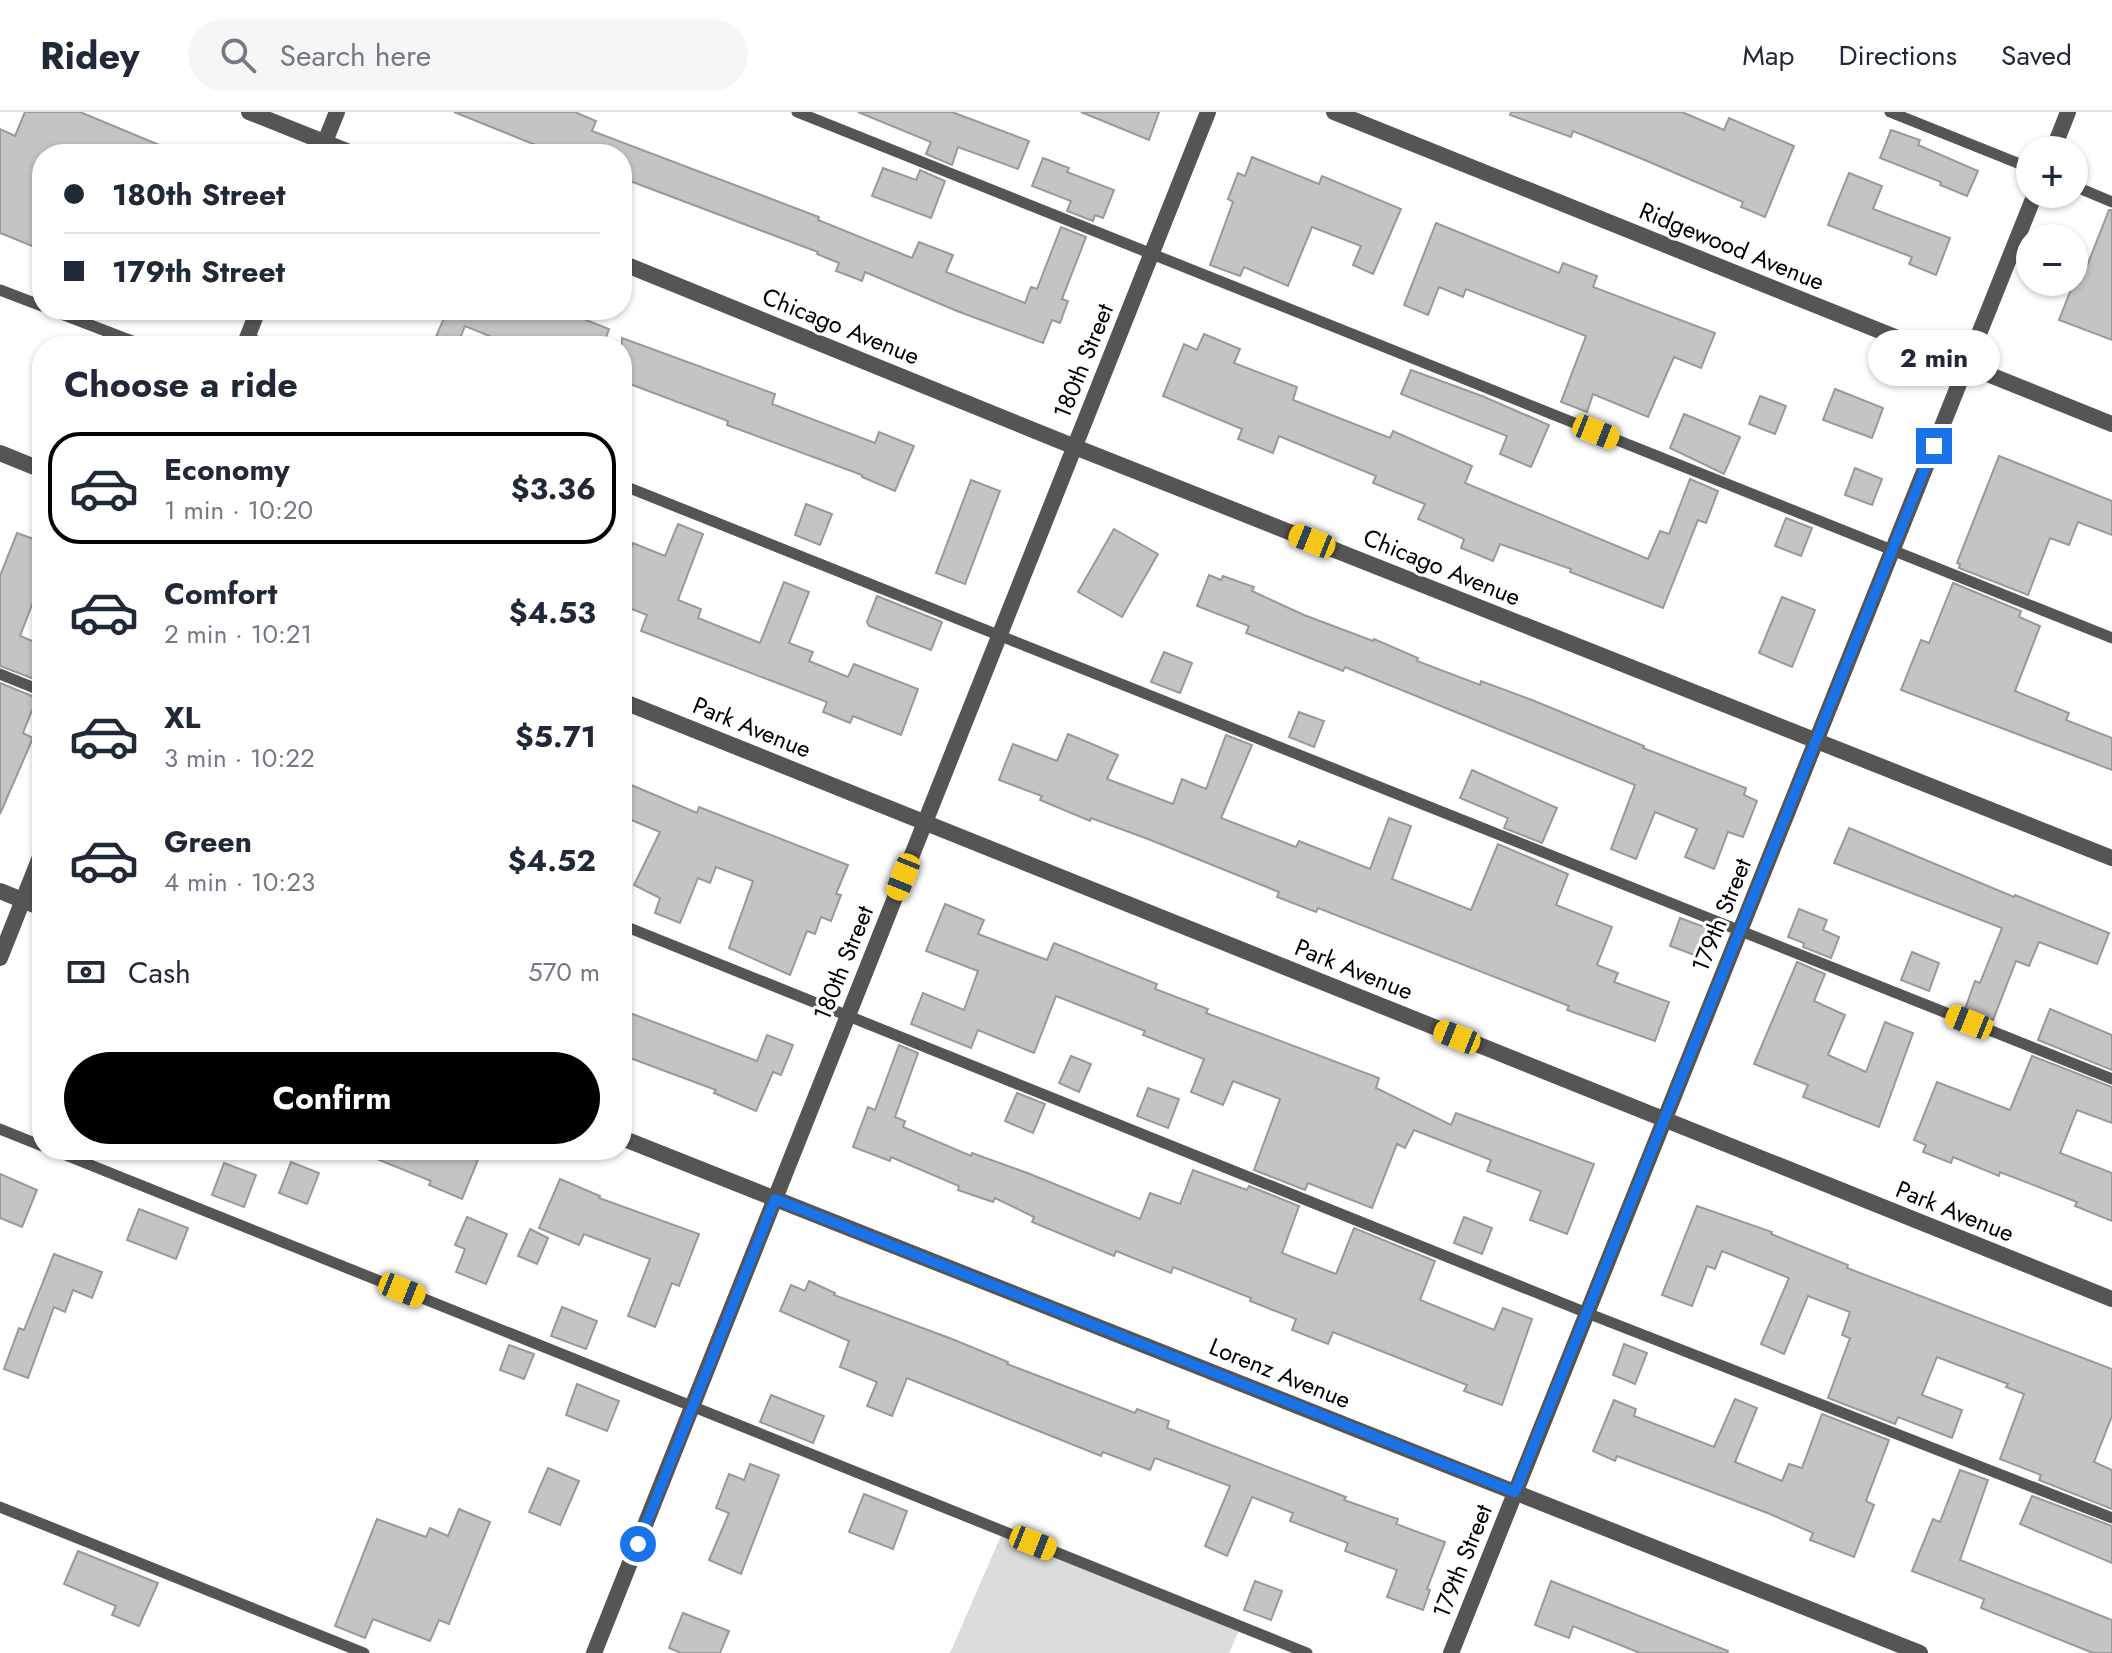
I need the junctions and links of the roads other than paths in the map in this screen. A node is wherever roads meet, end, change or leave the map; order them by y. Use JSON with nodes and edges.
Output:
{"nodes":[{"id":1,"x":249,"y":112,"type":"edge"},
{"id":2,"x":337,"y":112,"type":"edge"},
{"id":3,"x":797,"y":112,"type":"edge"},
{"id":4,"x":1208,"y":112,"type":"edge"},
{"id":5,"x":1334,"y":112,"type":"edge"},
{"id":6,"x":1890,"y":112,"type":"edge"},
{"id":7,"x":2068,"y":112,"type":"edge"},
{"id":8,"x":2059,"y":136,"type":"edge"},
{"id":9,"x":314,"y":144,"type":"edge"},
{"id":10,"x":324,"y":144,"type":"edge"},
{"id":11,"x":2016,"y":162,"type":"edge"},
{"id":12,"x":2088,"y":192,"type":"edge"},
{"id":13,"x":2112,"y":202,"type":"edge"},
{"id":14,"x":2029,"y":208,"type":"edge"},
{"id":15,"x":1152,"y":253,"type":"junction"},
{"id":16,"x":632,"y":267,"type":"edge"},
{"id":17,"x":0,"y":290,"type":"edge"},
{"id":18,"x":32,"y":302,"type":"edge"},
{"id":19,"x":77,"y":320,"type":"edge"},
{"id":20,"x":119,"y":336,"type":"edge"},
{"id":21,"x":1966,"y":367,"type":"junction"},
{"id":22,"x":2112,"y":424,"type":"edge"},
{"id":23,"x":1075,"y":447,"type":"junction"},
{"id":24,"x":0,"y":453,"type":"edge"},
{"id":25,"x":32,"y":466,"type":"edge"},
{"id":26,"x":632,"y":489,"type":"edge"},
{"id":27,"x":1892,"y":551,"type":"junction"},
{"id":28,"x":1000,"y":634,"type":"junction"},
{"id":29,"x":2112,"y":638,"type":"edge"},
{"id":30,"x":0,"y":674,"type":"edge"},
{"id":31,"x":32,"y":687,"type":"edge"},
{"id":32,"x":632,"y":705,"type":"edge"},
{"id":33,"x":1816,"y":741,"type":"junction"},
{"id":34,"x":925,"y":822,"type":"junction"},
{"id":35,"x":2112,"y":858,"type":"edge"},
{"id":36,"x":32,"y":877,"type":"edge"},
{"id":37,"x":0,"y":891,"type":"edge"},
{"id":38,"x":23,"y":900,"type":"junction"},
{"id":39,"x":32,"y":904,"type":"edge"},
{"id":40,"x":632,"y":929,"type":"edge"},
{"id":41,"x":1740,"y":931,"type":"junction"},
{"id":42,"x":0,"y":958,"type":"edge"},
{"id":43,"x":848,"y":1016,"type":"junction"},
{"id":44,"x":2112,"y":1079,"type":"edge"},
{"id":45,"x":1664,"y":1120,"type":"junction"},
{"id":46,"x":0,"y":1129,"type":"edge"},
{"id":47,"x":32,"y":1142,"type":"edge"},
{"id":48,"x":632,"y":1142,"type":"edge"},
{"id":49,"x":78,"y":1160,"type":"edge"},
{"id":50,"x":775,"y":1199,"type":"junction"},
{"id":51,"x":2112,"y":1299,"type":"edge"},
{"id":52,"x":1587,"y":1313,"type":"junction"},
{"id":53,"x":692,"y":1407,"type":"junction"},
{"id":54,"x":1515,"y":1492,"type":"junction"},
{"id":55,"x":0,"y":1507,"type":"edge"},
{"id":56,"x":2112,"y":1518,"type":"edge"},
{"id":57,"x":364,"y":1653,"type":"edge"},
{"id":58,"x":594,"y":1653,"type":"edge"},
{"id":59,"x":1307,"y":1653,"type":"edge"},
{"id":60,"x":1451,"y":1653,"type":"edge"},
{"id":61,"x":1920,"y":1653,"type":"edge"}],
"edges":[{"from":1,"to":9,"type":"street"},
{"from":2,"to":10,"type":"street"},
{"from":3,"to":15,"type":"lane"},
{"from":4,"to":15,"type":"street","name":"180th Street"},
{"from":5,"to":21,"type":"street","name":"Ridgewood Avenue"},
{"from":6,"to":11,"type":"lane"},
{"from":7,"to":8,"type":"street"},
{"from":12,"to":13,"type":"lane"},
{"from":14,"to":21,"type":"street","name":"179th Street"},
{"from":15,"to":23,"type":"street","name":"180th Street"},
{"from":15,"to":27,"type":"lane"},
{"from":16,"to":23,"type":"street","name":"Chicago Avenue"},
{"from":17,"to":18,"type":"lane"},
{"from":19,"to":20,"type":"lane"},
{"from":21,"to":22,"type":"street","name":"Ridgewood Avenue"},
{"from":21,"to":27,"type":"street","name":"179th Street"},
{"from":23,"to":28,"type":"street","name":"180th Street"},
{"from":23,"to":33,"type":"street","name":"Chicago Avenue"},
{"from":24,"to":25,"type":"street"},
{"from":26,"to":28,"type":"lane"},
{"from":27,"to":29,"type":"lane"},
{"from":27,"to":33,"type":"street","name":"179th Street"},
{"from":28,"to":34,"type":"street","name":"180th Street"},
{"from":28,"to":41,"type":"lane"},
{"from":30,"to":31,"type":"lane"},
{"from":32,"to":34,"type":"street","name":"Park Avenue"},
{"from":33,"to":35,"type":"street","name":"Chicago Avenue"},
{"from":33,"to":41,"type":"street","name":"179th Street"},
{"from":34,"to":43,"type":"street","name":"180th Street"},
{"from":34,"to":45,"type":"street","name":"Park Avenue"},
{"from":36,"to":38,"type":"street"},
{"from":37,"to":38,"type":"street"},
{"from":38,"to":39,"type":"street"},
{"from":38,"to":42,"type":"street"},
{"from":40,"to":43,"type":"lane"},
{"from":41,"to":44,"type":"lane"},
{"from":41,"to":45,"type":"street","name":"179th Street"},
{"from":43,"to":50,"type":"street","name":"180th Street"},
{"from":43,"to":52,"type":"lane"},
{"from":45,"to":51,"type":"street","name":"Park Avenue"},
{"from":45,"to":52,"type":"street","name":"179th Street"},
{"from":46,"to":47,"type":"lane"},
{"from":48,"to":50,"type":"street","name":"Lorenz Avenue"},
{"from":49,"to":53,"type":"lane"},
{"from":50,"to":53,"type":"street","name":"180th Street"},
{"from":50,"to":54,"type":"street","name":"Lorenz Avenue"},
{"from":52,"to":54,"type":"street","name":"179th Street"},
{"from":52,"to":56,"type":"lane"},
{"from":53,"to":58,"type":"street","name":"180th Street"},
{"from":53,"to":59,"type":"lane"},
{"from":54,"to":60,"type":"street","name":"179th Street"},
{"from":54,"to":61,"type":"street","name":"Lorenz Avenue"},
{"from":55,"to":57,"type":"lane"}]}
